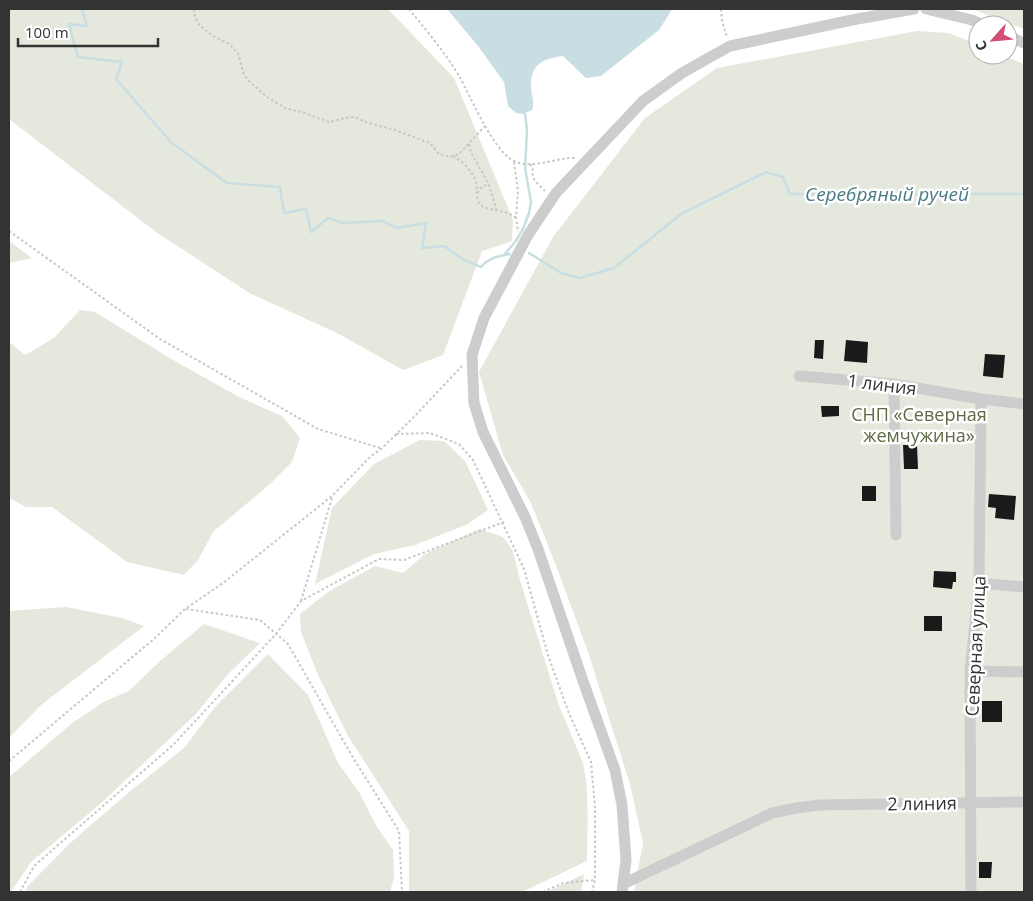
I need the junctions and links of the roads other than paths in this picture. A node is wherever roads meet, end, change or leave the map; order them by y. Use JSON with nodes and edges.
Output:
{"nodes":[{"id":1,"x":914,"y":9,"type":"edge"},
{"id":2,"x":926,"y":9,"type":"edge"},
{"id":3,"x":968,"y":19,"type":"edge"},
{"id":4,"x":799,"y":376,"type":"dead end"},
{"id":5,"x":894,"y":384,"type":"junction"},
{"id":6,"x":981,"y":399,"type":"junction"},
{"id":7,"x":1024,"y":404,"type":"edge"},
{"id":8,"x":896,"y":535,"type":"dead end"},
{"id":9,"x":979,"y":583,"type":"junction"},
{"id":10,"x":1024,"y":587,"type":"edge"},
{"id":11,"x":970,"y":671,"type":"junction"},
{"id":12,"x":1024,"y":672,"type":"edge"},
{"id":13,"x":972,"y":802,"type":"junction"},
{"id":14,"x":1024,"y":802,"type":"edge"},
{"id":15,"x":622,"y":888,"type":"edge"},
{"id":16,"x":971,"y":892,"type":"edge"}],
"edges":[{"from":1,"to":15,"type":"street"},
{"from":2,"to":3,"type":"street"},
{"from":4,"to":5,"type":"street","name":"1 линия"},
{"from":5,"to":6,"type":"street","name":"1 линия"},
{"from":5,"to":8,"type":"street"},
{"from":6,"to":7,"type":"street","name":"1 линия"},
{"from":6,"to":9,"type":"street","name":"Северная улица"},
{"from":9,"to":10,"type":"street"},
{"from":9,"to":11,"type":"street","name":"Северная улица"},
{"from":11,"to":12,"type":"street"},
{"from":11,"to":13,"type":"street","name":"Северная улица"},
{"from":13,"to":14,"type":"street","name":"2 линия"},
{"from":13,"to":15,"type":"street","name":"2 линия"},
{"from":13,"to":16,"type":"street","name":"Северная улица"}]}
